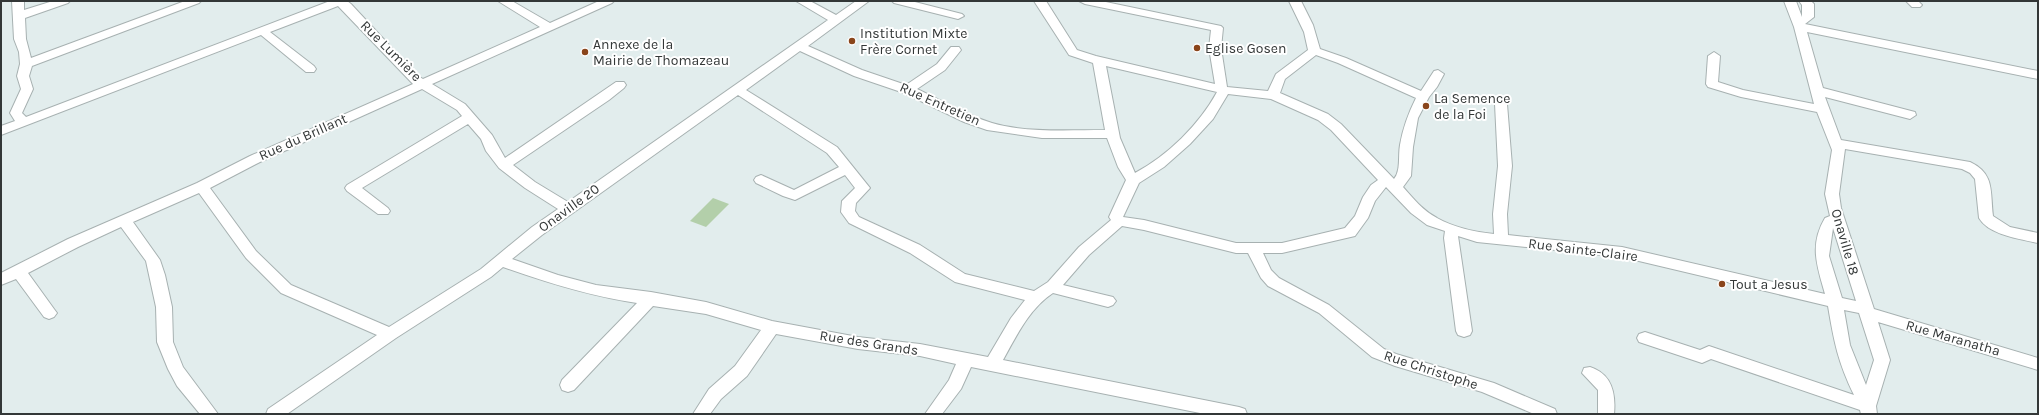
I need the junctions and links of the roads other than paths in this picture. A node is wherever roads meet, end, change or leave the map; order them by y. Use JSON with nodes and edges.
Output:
{"nodes":[{"id":1,"x":18,"y":1,"type":"edge"},
{"id":2,"x":64,"y":1,"type":"edge"},
{"id":3,"x":195,"y":1,"type":"edge"},
{"id":4,"x":339,"y":1,"type":"edge"},
{"id":5,"x":504,"y":1,"type":"edge"},
{"id":6,"x":608,"y":1,"type":"edge"},
{"id":7,"x":802,"y":1,"type":"edge"},
{"id":8,"x":863,"y":1,"type":"edge"},
{"id":9,"x":898,"y":1,"type":"edge"},
{"id":10,"x":1040,"y":1,"type":"edge"},
{"id":11,"x":1085,"y":1,"type":"edge"},
{"id":12,"x":1294,"y":1,"type":"edge"},
{"id":13,"x":1790,"y":1,"type":"edge"},
{"id":14,"x":1805,"y":1,"type":"edge"},
{"id":15,"x":18,"y":16,"type":"junction"},
{"id":16,"x":958,"y":16,"type":"dead end"},
{"id":17,"x":836,"y":20,"type":"junction"},
{"id":18,"x":1799,"y":23,"type":"junction"},
{"id":19,"x":549,"y":27,"type":"junction"},
{"id":20,"x":261,"y":30,"type":"junction"},
{"id":21,"x":799,"y":46,"type":"junction"},
{"id":22,"x":955,"y":50,"type":"dead end"},
{"id":23,"x":1314,"y":51,"type":"junction"},
{"id":24,"x":1714,"y":56,"type":"dead end"},
{"id":25,"x":1100,"y":61,"type":"junction"},
{"id":26,"x":26,"y":64,"type":"junction"},
{"id":27,"x":310,"y":69,"type":"dead end"},
{"id":28,"x":1438,"y":74,"type":"dead end"},
{"id":29,"x":2038,"y":75,"type":"edge"},
{"id":30,"x":423,"y":84,"type":"junction"},
{"id":31,"x":620,"y":85,"type":"dead end"},
{"id":32,"x":1222,"y":89,"type":"junction"},
{"id":33,"x":738,"y":90,"type":"junction"},
{"id":34,"x":908,"y":90,"type":"junction"},
{"id":35,"x":1818,"y":91,"type":"junction"},
{"id":36,"x":1273,"y":95,"type":"junction"},
{"id":37,"x":1423,"y":96,"type":"junction"},
{"id":38,"x":1501,"y":104,"type":"dead end"},
{"id":39,"x":1822,"y":109,"type":"junction"},
{"id":40,"x":1910,"y":115,"type":"dead end"},
{"id":41,"x":470,"y":117,"type":"junction"},
{"id":42,"x":24,"y":121,"type":"junction"},
{"id":43,"x":1,"y":131,"type":"edge"},
{"id":44,"x":1111,"y":134,"type":"junction"},
{"id":45,"x":1837,"y":143,"type":"junction"},
{"id":46,"x":504,"y":165,"type":"junction"},
{"id":47,"x":848,"y":168,"type":"junction"},
{"id":48,"x":761,"y":180,"type":"dead end"},
{"id":49,"x":1134,"y":180,"type":"junction"},
{"id":50,"x":1391,"y":184,"type":"junction"},
{"id":51,"x":202,"y":186,"type":"junction"},
{"id":52,"x":568,"y":209,"type":"junction"},
{"id":53,"x":383,"y":211,"type":"dead end"},
{"id":54,"x":124,"y":221,"type":"junction"},
{"id":55,"x":1119,"y":221,"type":"junction"},
{"id":56,"x":1838,"y":221,"type":"junction"},
{"id":57,"x":1452,"y":229,"type":"junction"},
{"id":58,"x":2038,"y":238,"type":"edge"},
{"id":59,"x":1502,"y":240,"type":"junction"},
{"id":60,"x":1254,"y":250,"type":"junction"},
{"id":61,"x":501,"y":261,"type":"junction"},
{"id":62,"x":18,"y":270,"type":"junction"},
{"id":63,"x":1,"y":280,"type":"edge"},
{"id":64,"x":1053,"y":286,"type":"junction"},
{"id":65,"x":1036,"y":297,"type":"junction"},
{"id":66,"x":650,"y":298,"type":"junction"},
{"id":67,"x":1108,"y":301,"type":"dead end"},
{"id":68,"x":1835,"y":301,"type":"junction"},
{"id":69,"x":1867,"y":311,"type":"junction"},
{"id":70,"x":49,"y":313,"type":"dead end"},
{"id":71,"x":772,"y":327,"type":"junction"},
{"id":72,"x":1464,"y":331,"type":"dead end"},
{"id":73,"x":390,"y":334,"type":"junction"},
{"id":74,"x":1645,"y":338,"type":"dead end"},
{"id":75,"x":966,"y":360,"type":"junction"},
{"id":76,"x":993,"y":364,"type":"junction"},
{"id":77,"x":2038,"y":364,"type":"edge"},
{"id":78,"x":1590,"y":373,"type":"dead end"},
{"id":79,"x":568,"y":385,"type":"dead end"},
{"id":80,"x":1868,"y":410,"type":"edge"},
{"id":81,"x":210,"y":414,"type":"edge"},
{"id":82,"x":274,"y":414,"type":"edge"},
{"id":83,"x":701,"y":414,"type":"edge"},
{"id":84,"x":933,"y":414,"type":"edge"},
{"id":85,"x":1239,"y":414,"type":"edge"},
{"id":86,"x":1549,"y":414,"type":"edge"},
{"id":87,"x":1606,"y":414,"type":"edge"}],
"edges":[{"from":1,"to":15,"type":"street"},
{"from":2,"to":15,"type":"street"},
{"from":3,"to":26,"type":"street"},
{"from":4,"to":20,"type":"street"},
{"from":4,"to":30,"type":"street","name":"Rue Lumière"},
{"from":5,"to":19,"type":"street"},
{"from":6,"to":19,"type":"street","name":"Rue du Brillant"},
{"from":7,"to":17,"type":"street"},
{"from":8,"to":17,"type":"street","name":"Onaville 20"},
{"from":9,"to":16,"type":"street"},
{"from":10,"to":25,"type":"street","name":"Rue Sainte-Claire"},
{"from":11,"to":32,"type":"street"},
{"from":12,"to":23,"type":"street"},
{"from":13,"to":18,"type":"street","name":"Onaville 18"},
{"from":14,"to":18,"type":"street"},
{"from":15,"to":26,"type":"street"},
{"from":17,"to":21,"type":"street","name":"Onaville 20"},
{"from":18,"to":29,"type":"street"},
{"from":18,"to":35,"type":"street","name":"Onaville 18"},
{"from":19,"to":30,"type":"street","name":"Rue du Brillant"},
{"from":20,"to":27,"type":"street"},
{"from":20,"to":42,"type":"street"},
{"from":21,"to":33,"type":"street","name":"Onaville 20"},
{"from":21,"to":34,"type":"street","name":"Rue Entretien"},
{"from":22,"to":34,"type":"street"},
{"from":23,"to":36,"type":"street"},
{"from":23,"to":37,"type":"street"},
{"from":24,"to":39,"type":"street"},
{"from":25,"to":32,"type":"street","name":"Rue Sainte-Claire"},
{"from":25,"to":44,"type":"street"},
{"from":26,"to":42,"type":"street"},
{"from":28,"to":37,"type":"street"},
{"from":30,"to":41,"type":"street","name":"Rue Lumière"},
{"from":30,"to":51,"type":"street","name":"Rue du Brillant"},
{"from":31,"to":46,"type":"street"},
{"from":32,"to":36,"type":"street","name":"Rue Sainte-Claire"},
{"from":32,"to":49,"type":"street"},
{"from":33,"to":47,"type":"street"},
{"from":33,"to":52,"type":"street","name":"Onaville 20"},
{"from":34,"to":44,"type":"street","name":"Rue Entretien"},
{"from":35,"to":39,"type":"street","name":"Onaville 18"},
{"from":35,"to":40,"type":"street"},
{"from":36,"to":50,"type":"street","name":"Rue Sainte-Claire"},
{"from":37,"to":50,"type":"street"},
{"from":38,"to":59,"type":"street"},
{"from":39,"to":45,"type":"street","name":"Onaville 18"},
{"from":41,"to":46,"type":"street","name":"Rue Lumière"},
{"from":41,"to":53,"type":"street"},
{"from":42,"to":43,"type":"street"},
{"from":44,"to":49,"type":"street"},
{"from":45,"to":56,"type":"street","name":"Onaville 18"},
{"from":45,"to":58,"type":"street"},
{"from":46,"to":52,"type":"street","name":"Rue Lumière"},
{"from":47,"to":48,"type":"street"},
{"from":47,"to":65,"type":"street"},
{"from":49,"to":55,"type":"street"},
{"from":50,"to":57,"type":"street","name":"Rue Sainte-Claire"},
{"from":50,"to":60,"type":"street"},
{"from":51,"to":54,"type":"street","name":"Rue du Brillant"},
{"from":51,"to":73,"type":"street"},
{"from":52,"to":61,"type":"street","name":"Onaville 20"},
{"from":54,"to":62,"type":"street","name":"Rue du Brillant"},
{"from":54,"to":81,"type":"street"},
{"from":55,"to":60,"type":"street"},
{"from":55,"to":64,"type":"street"},
{"from":56,"to":68,"type":"street"},
{"from":56,"to":69,"type":"street","name":"Onaville 18"},
{"from":57,"to":59,"type":"street","name":"Rue Sainte-Claire"},
{"from":57,"to":72,"type":"street"},
{"from":59,"to":68,"type":"street","name":"Rue Sainte-Claire"},
{"from":60,"to":86,"type":"street","name":"Rue Christophe"},
{"from":61,"to":66,"type":"street","name":"Rue des Grands"},
{"from":61,"to":73,"type":"street","name":"Onaville 20"},
{"from":62,"to":63,"type":"street","name":"Rue du Brillant"},
{"from":62,"to":70,"type":"street"},
{"from":64,"to":65,"type":"street"},
{"from":64,"to":67,"type":"street"},
{"from":65,"to":76,"type":"street"},
{"from":66,"to":71,"type":"street","name":"Rue des Grands"},
{"from":66,"to":79,"type":"street"},
{"from":68,"to":69,"type":"street","name":"Rue Sainte-Claire"},
{"from":68,"to":80,"type":"street"},
{"from":69,"to":77,"type":"street","name":"Rue Maranatha"},
{"from":69,"to":80,"type":"street","name":"Onaville 18"},
{"from":71,"to":75,"type":"street","name":"Rue des Grands"},
{"from":71,"to":83,"type":"street"},
{"from":73,"to":82,"type":"street","name":"Onaville 20"},
{"from":74,"to":80,"type":"street"},
{"from":75,"to":76,"type":"street","name":"Rue des Grands"},
{"from":75,"to":84,"type":"street"},
{"from":76,"to":85,"type":"street","name":"Rue des Grands"},
{"from":78,"to":87,"type":"street"}]}
